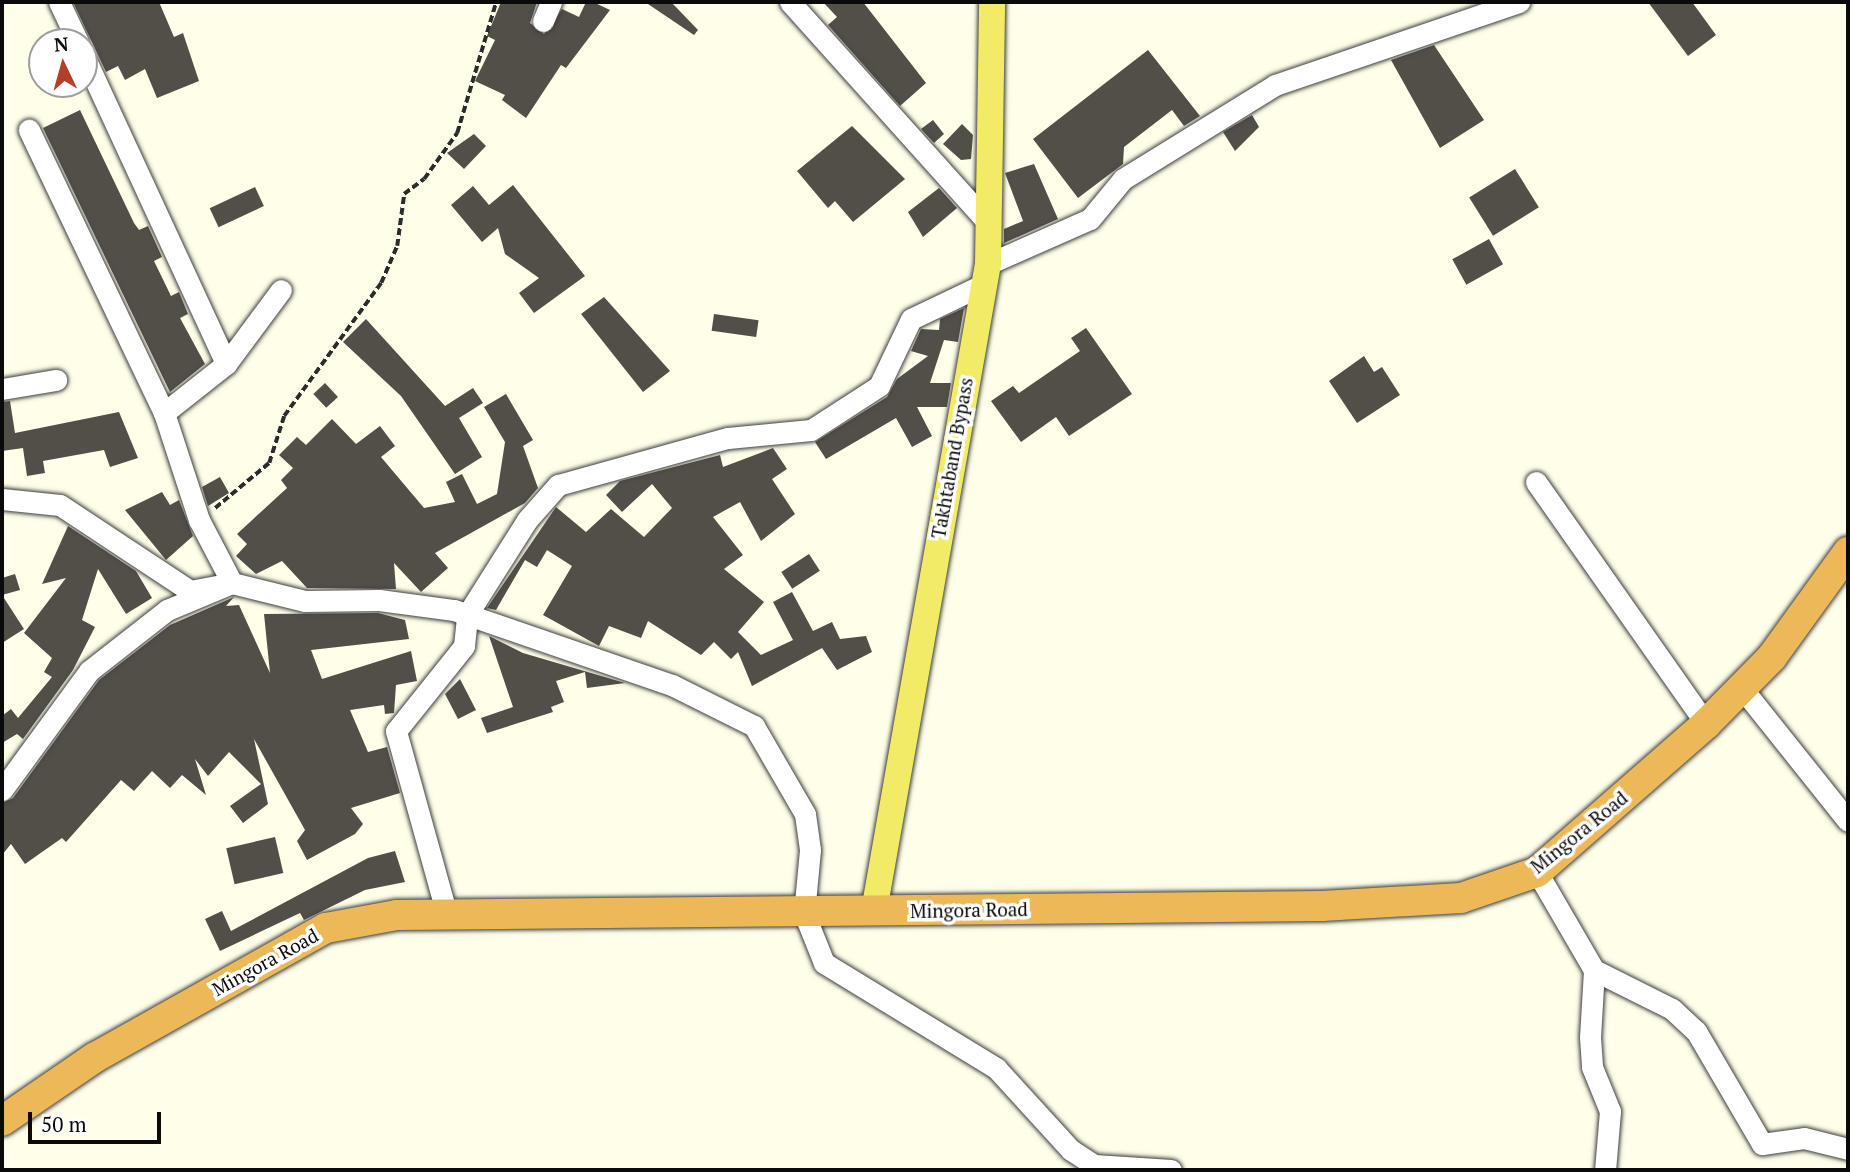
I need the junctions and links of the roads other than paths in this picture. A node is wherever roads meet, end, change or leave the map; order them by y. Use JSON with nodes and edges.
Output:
{"nodes":[{"id":1,"x":59,"y":2,"type":"edge"},
{"id":2,"x":790,"y":2,"type":"edge"},
{"id":3,"x":992,"y":2,"type":"edge"},
{"id":4,"x":1519,"y":2,"type":"edge"},
{"id":5,"x":71,"y":28,"type":"edge"},
{"id":6,"x":98,"y":86,"type":"edge"},
{"id":7,"x":29,"y":130,"type":"dead end"},
{"id":8,"x":988,"y":223,"type":"junction"},
{"id":9,"x":985,"y":275,"type":"junction"},
{"id":10,"x":281,"y":290,"type":"dead end"},
{"id":11,"x":226,"y":365,"type":"junction"},
{"id":12,"x":55,"y":380,"type":"dead end"},
{"id":13,"x":3,"y":385,"type":"edge"},
{"id":14,"x":164,"y":413,"type":"junction"},
{"id":15,"x":1536,"y":482,"type":"dead end"},
{"id":16,"x":2,"y":499,"type":"edge"},
{"id":17,"x":1848,"y":552,"type":"edge"},
{"id":18,"x":232,"y":583,"type":"junction"},
{"id":19,"x":467,"y":615,"type":"junction"},
{"id":20,"x":1741,"y":687,"type":"junction"},
{"id":21,"x":1706,"y":724,"type":"junction"},
{"id":22,"x":2,"y":790,"type":"edge"},
{"id":23,"x":1848,"y":821,"type":"edge"},
{"id":24,"x":1536,"y":872,"type":"junction"},
{"id":25,"x":874,"y":911,"type":"junction"},
{"id":26,"x":804,"y":913,"type":"junction"},
{"id":27,"x":447,"y":915,"type":"junction"},
{"id":28,"x":1594,"y":970,"type":"junction"},
{"id":29,"x":2,"y":1121,"type":"edge"},
{"id":30,"x":1848,"y":1149,"type":"edge"},
{"id":31,"x":1171,"y":1170,"type":"edge"},
{"id":32,"x":1605,"y":1170,"type":"edge"}],
"edges":[{"from":1,"to":5,"type":"street"},
{"from":2,"to":8,"type":"street"},
{"from":3,"to":8,"type":"main road","name":"Takhtaband Bypass"},
{"from":4,"to":9,"type":"street"},
{"from":6,"to":11,"type":"street"},
{"from":7,"to":14,"type":"street"},
{"from":8,"to":9,"type":"main road","name":"Takhtaband Bypass"},
{"from":9,"to":19,"type":"street"},
{"from":9,"to":25,"type":"main road","name":"Takhtaband Bypass"},
{"from":10,"to":11,"type":"street"},
{"from":11,"to":14,"type":"street"},
{"from":12,"to":13,"type":"street"},
{"from":14,"to":18,"type":"street"},
{"from":15,"to":21,"type":"street"},
{"from":16,"to":18,"type":"street"},
{"from":17,"to":20,"type":"highway","name":"Mingora Road"},
{"from":18,"to":19,"type":"street"},
{"from":18,"to":22,"type":"street"},
{"from":19,"to":26,"type":"street"},
{"from":19,"to":27,"type":"street"},
{"from":20,"to":21,"type":"highway","name":"Mingora Road"},
{"from":20,"to":23,"type":"street"},
{"from":21,"to":24,"type":"highway","name":"Mingora Road"},
{"from":24,"to":25,"type":"highway","name":"Mingora Road"},
{"from":24,"to":28,"type":"street"},
{"from":25,"to":26,"type":"highway","name":"Mingora Road"},
{"from":26,"to":27,"type":"highway","name":"Mingora Road"},
{"from":26,"to":31,"type":"street"},
{"from":27,"to":29,"type":"highway","name":"Mingora Road"},
{"from":28,"to":30,"type":"street"},
{"from":28,"to":32,"type":"street"}]}
